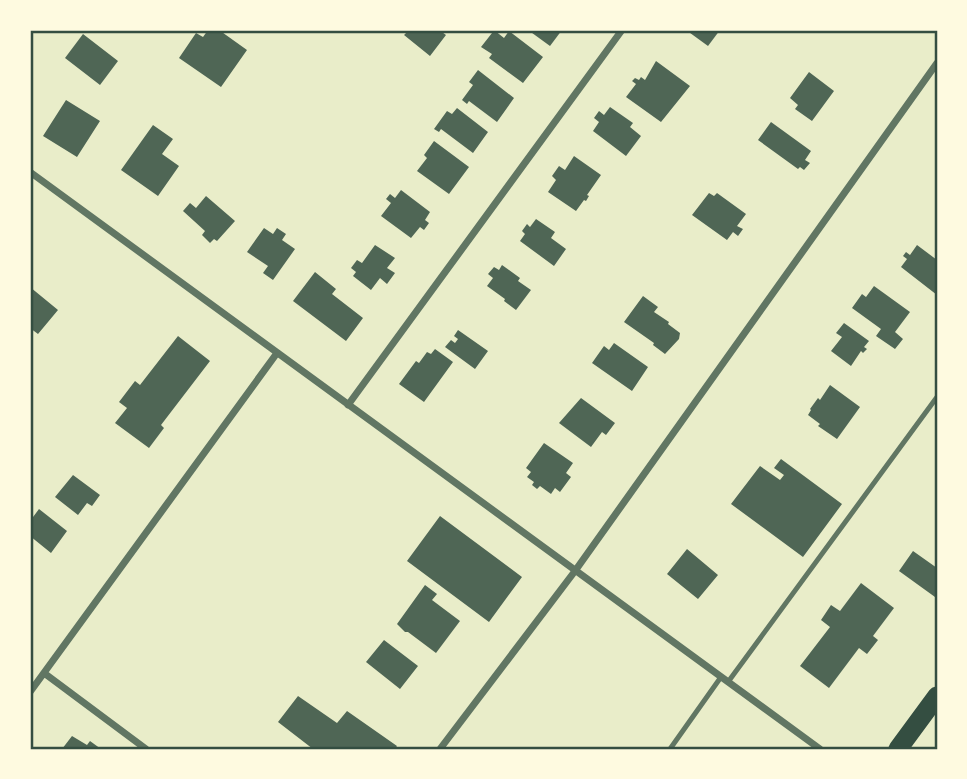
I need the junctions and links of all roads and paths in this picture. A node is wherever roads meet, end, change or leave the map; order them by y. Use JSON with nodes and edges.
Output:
{"nodes":[{"id":1,"x":622,"y":30,"type":"edge"},
{"id":2,"x":937,"y":63,"type":"edge"},
{"id":3,"x":30,"y":172,"type":"edge"},
{"id":4,"x":277,"y":353,"type":"junction"},
{"id":5,"x":937,"y":397,"type":"edge"},
{"id":6,"x":348,"y":405,"type":"junction"},
{"id":7,"x":575,"y":570,"type":"junction"},
{"id":8,"x":44,"y":673,"type":"junction"},
{"id":9,"x":724,"y":679,"type":"junction"},
{"id":10,"x":30,"y":692,"type":"edge"},
{"id":11,"x":937,"y":696,"type":"edge"},
{"id":12,"x":146,"y":749,"type":"edge"},
{"id":13,"x":440,"y":749,"type":"edge"},
{"id":14,"x":670,"y":749,"type":"edge"},
{"id":15,"x":820,"y":749,"type":"edge"},
{"id":16,"x":898,"y":749,"type":"edge"}],
"edges":[{"from":1,"to":6,"type":"street"},
{"from":2,"to":7,"type":"street"},
{"from":3,"to":4,"type":"street"},
{"from":4,"to":6,"type":"street"},
{"from":4,"to":8,"type":"street"},
{"from":5,"to":9,"type":"lane"},
{"from":6,"to":7,"type":"street"},
{"from":7,"to":9,"type":"street"},
{"from":7,"to":13,"type":"street"},
{"from":8,"to":10,"type":"street"},
{"from":8,"to":12,"type":"street"},
{"from":9,"to":14,"type":"lane"},
{"from":9,"to":15,"type":"street"},
{"from":11,"to":16,"type":"highway"}]}
